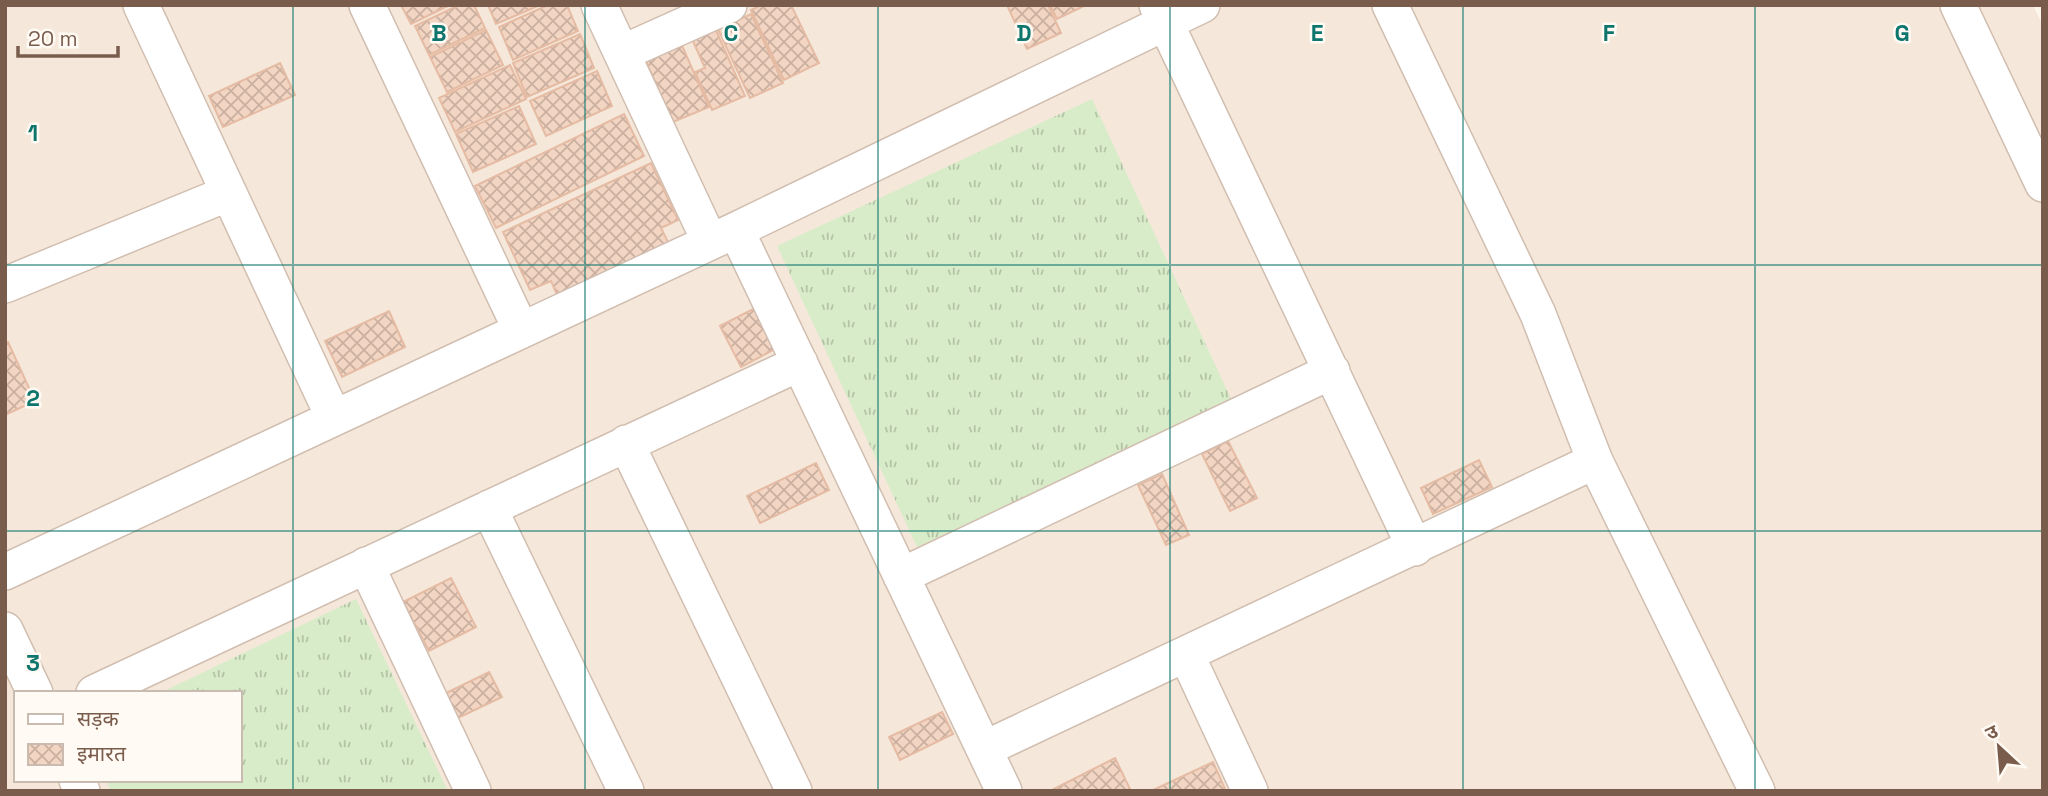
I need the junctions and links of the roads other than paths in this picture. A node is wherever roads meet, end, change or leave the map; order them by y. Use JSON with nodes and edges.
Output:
{"nodes":[{"id":1,"x":141,"y":5,"type":"edge"},
{"id":2,"x":367,"y":5,"type":"edge"},
{"id":3,"x":599,"y":5,"type":"edge"},
{"id":4,"x":729,"y":5,"type":"edge"},
{"id":5,"x":1202,"y":5,"type":"edge"},
{"id":6,"x":1390,"y":5,"type":"edge"},
{"id":7,"x":1958,"y":5,"type":"edge"},
{"id":8,"x":1161,"y":15,"type":"edge"},
{"id":9,"x":622,"y":52,"type":"junction"},
{"id":10,"x":2043,"y":184,"type":"edge"},
{"id":11,"x":229,"y":194,"type":"junction"},
{"id":12,"x":723,"y":236,"type":"junction"},
{"id":13,"x":5,"y":285,"type":"edge"},
{"id":14,"x":521,"y":330,"type":"junction"},
{"id":15,"x":800,"y":363,"type":"junction"},
{"id":16,"x":1332,"y":371,"type":"junction"},
{"id":17,"x":334,"y":418,"type":"junction"},
{"id":18,"x":626,"y":443,"type":"junction"},
{"id":19,"x":1595,"y":461,"type":"junction"},
{"id":20,"x":489,"y":508,"type":"junction"},
{"id":21,"x":1415,"y":548,"type":"junction"},
{"id":22,"x":366,"y":565,"type":"junction"},
{"id":23,"x":5,"y":572,"type":"edge"},
{"id":24,"x":901,"y":576,"type":"junction"},
{"id":25,"x":5,"y":630,"type":"edge"},
{"id":26,"x":1186,"y":656,"type":"junction"},
{"id":27,"x":34,"y":691,"type":"edge"},
{"id":28,"x":98,"y":691,"type":"edge"},
{"id":29,"x":984,"y":749,"type":"junction"},
{"id":30,"x":473,"y":791,"type":"edge"},
{"id":31,"x":626,"y":791,"type":"edge"},
{"id":32,"x":794,"y":791,"type":"edge"},
{"id":33,"x":1004,"y":791,"type":"edge"},
{"id":34,"x":1250,"y":791,"type":"edge"},
{"id":35,"x":1757,"y":791,"type":"edge"}],
"edges":[{"from":1,"to":11,"type":"street"},
{"from":2,"to":14,"type":"street"},
{"from":3,"to":9,"type":"street"},
{"from":4,"to":9,"type":"street"},
{"from":5,"to":8,"type":"street"},
{"from":6,"to":19,"type":"street"},
{"from":7,"to":10,"type":"street"},
{"from":8,"to":12,"type":"street"},
{"from":8,"to":16,"type":"street"},
{"from":9,"to":12,"type":"street"},
{"from":11,"to":13,"type":"street"},
{"from":11,"to":17,"type":"street"},
{"from":12,"to":14,"type":"street"},
{"from":12,"to":15,"type":"street"},
{"from":14,"to":17,"type":"street"},
{"from":15,"to":18,"type":"street"},
{"from":15,"to":24,"type":"street"},
{"from":16,"to":21,"type":"street"},
{"from":16,"to":24,"type":"street"},
{"from":17,"to":23,"type":"street"},
{"from":18,"to":20,"type":"street"},
{"from":18,"to":32,"type":"street"},
{"from":19,"to":21,"type":"street"},
{"from":19,"to":35,"type":"street"},
{"from":20,"to":22,"type":"street"},
{"from":20,"to":31,"type":"street"},
{"from":21,"to":26,"type":"street"},
{"from":22,"to":28,"type":"street"},
{"from":22,"to":30,"type":"street"},
{"from":24,"to":29,"type":"street"},
{"from":25,"to":27,"type":"street"},
{"from":26,"to":29,"type":"street"},
{"from":26,"to":34,"type":"street"},
{"from":29,"to":33,"type":"street"}]}
